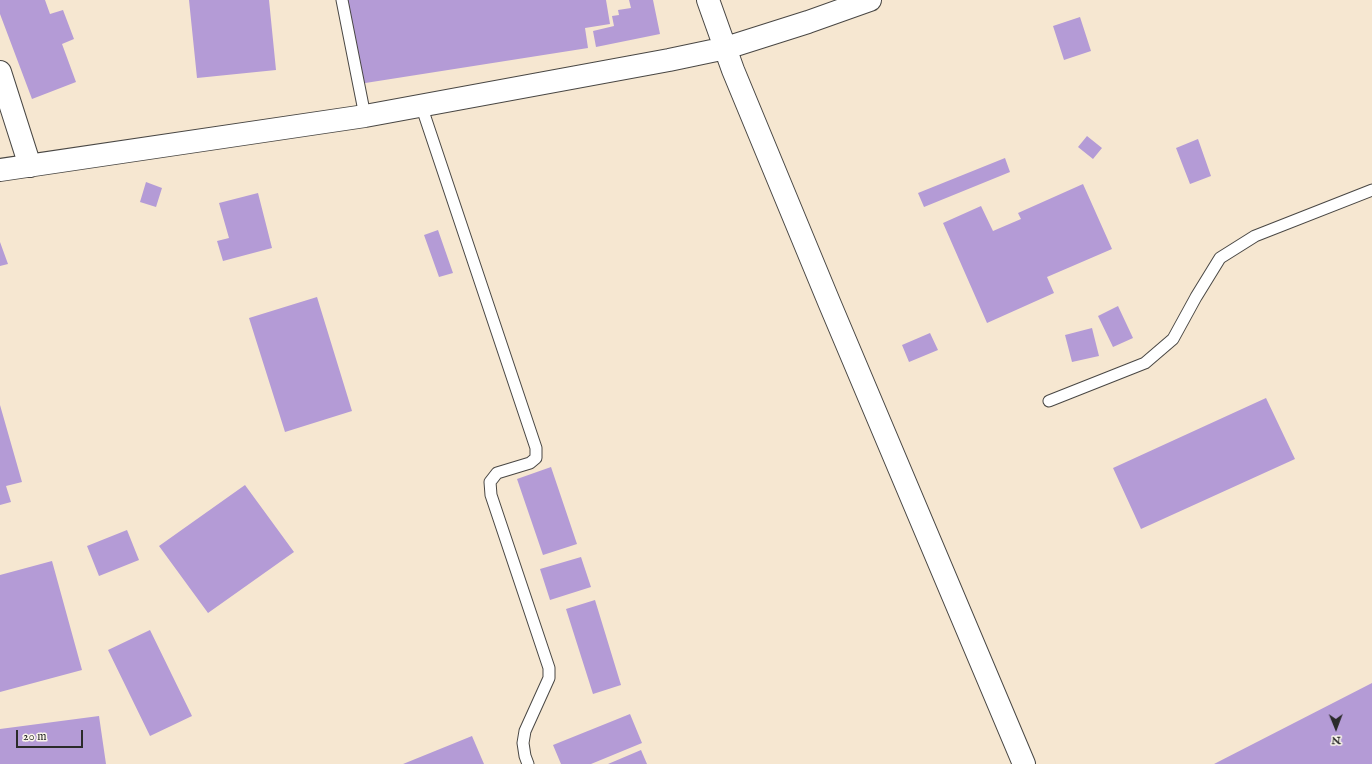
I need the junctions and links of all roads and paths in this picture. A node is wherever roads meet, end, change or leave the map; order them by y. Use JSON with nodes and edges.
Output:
{"nodes":[{"id":1,"x":342,"y":0,"type":"edge"},
{"id":2,"x":708,"y":0,"type":"edge"},
{"id":3,"x":870,"y":0,"type":"edge"},
{"id":4,"x":726,"y":48,"type":"junction"},
{"id":5,"x":0,"y":72,"type":"edge"},
{"id":6,"x":421,"y":105,"type":"junction"},
{"id":7,"x":365,"y":116,"type":"junction"},
{"id":8,"x":30,"y":166,"type":"junction"},
{"id":9,"x":0,"y":170,"type":"edge"},
{"id":10,"x":1372,"y":190,"type":"edge"},
{"id":11,"x":1049,"y":401,"type":"dead end"},
{"id":12,"x":528,"y":764,"type":"edge"},
{"id":13,"x":1024,"y":764,"type":"edge"}],
"edges":[{"from":1,"to":7,"type":"lane"},
{"from":2,"to":4,"type":"street"},
{"from":3,"to":4,"type":"street"},
{"from":4,"to":6,"type":"street"},
{"from":4,"to":13,"type":"street"},
{"from":5,"to":8,"type":"street"},
{"from":6,"to":7,"type":"street"},
{"from":6,"to":12,"type":"lane"},
{"from":7,"to":8,"type":"street"},
{"from":8,"to":9,"type":"street"},
{"from":10,"to":11,"type":"lane"}]}
